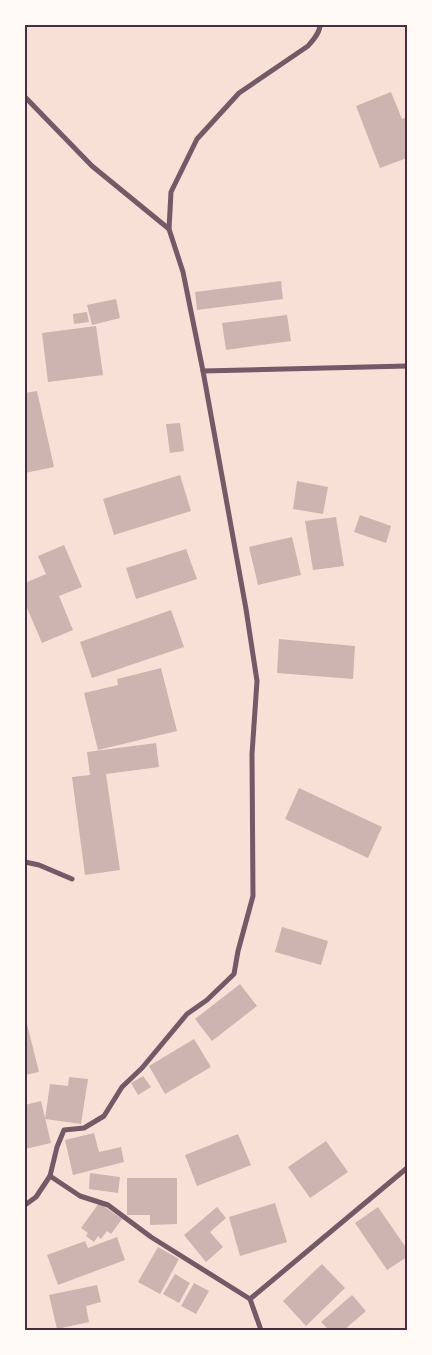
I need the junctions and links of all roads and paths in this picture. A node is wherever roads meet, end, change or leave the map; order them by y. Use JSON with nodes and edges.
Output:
{"nodes":[{"id":1,"x":320,"y":25,"type":"edge"},
{"id":2,"x":25,"y":97,"type":"edge"},
{"id":3,"x":169,"y":228,"type":"junction"},
{"id":4,"x":407,"y":366,"type":"edge"},
{"id":5,"x":203,"y":371,"type":"junction"},
{"id":6,"x":25,"y":862,"type":"edge"},
{"id":7,"x":72,"y":879,"type":"dead end"},
{"id":8,"x":407,"y":1168,"type":"edge"},
{"id":9,"x":50,"y":1176,"type":"junction"},
{"id":10,"x":25,"y":1205,"type":"edge"},
{"id":11,"x":250,"y":1299,"type":"junction"},
{"id":12,"x":261,"y":1330,"type":"edge"}],
"edges":[{"from":1,"to":3,"type":"street"},
{"from":2,"to":3,"type":"street"},
{"from":3,"to":5,"type":"street"},
{"from":4,"to":5,"type":"street"},
{"from":5,"to":9,"type":"street"},
{"from":6,"to":7,"type":"street"},
{"from":8,"to":11,"type":"street"},
{"from":9,"to":10,"type":"street"},
{"from":9,"to":11,"type":"street"},
{"from":11,"to":12,"type":"street"}]}
